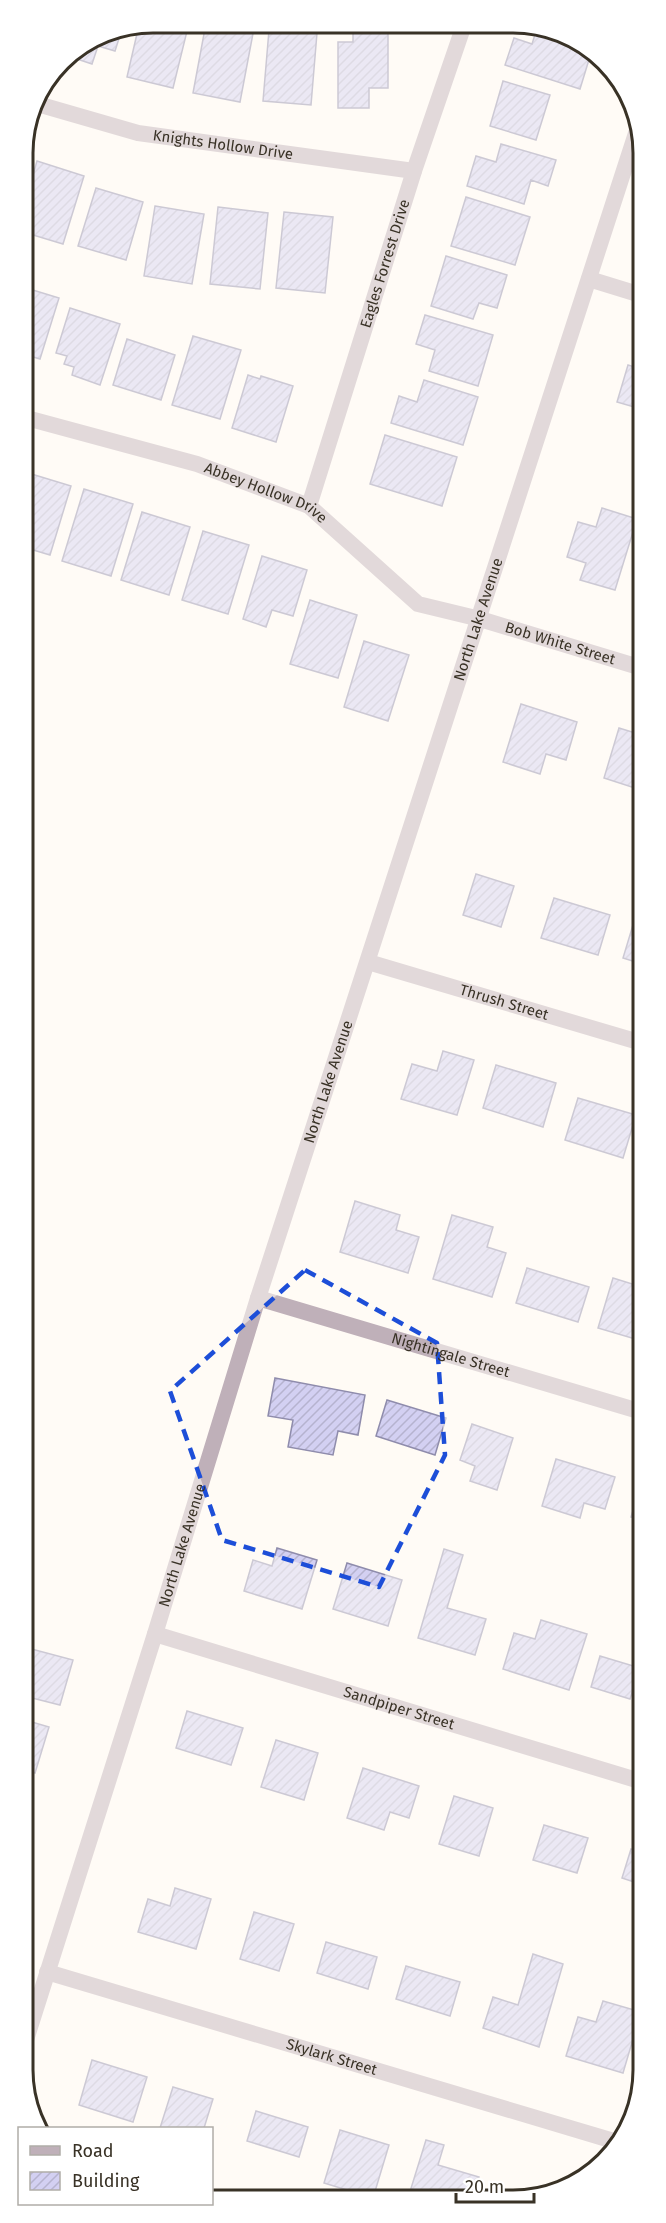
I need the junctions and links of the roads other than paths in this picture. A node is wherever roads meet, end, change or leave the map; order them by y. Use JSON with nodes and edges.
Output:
{"nodes":[{"id":1,"x":461,"y":33,"type":"edge"},
{"id":2,"x":43,"y":105,"type":"edge"},
{"id":3,"x":633,"y":143,"type":"edge"},
{"id":4,"x":414,"y":171,"type":"junction"},
{"id":5,"x":589,"y":279,"type":"junction"},
{"id":6,"x":633,"y":293,"type":"edge"},
{"id":7,"x":33,"y":420,"type":"edge"},
{"id":8,"x":309,"y":506,"type":"junction"},
{"id":9,"x":480,"y":619,"type":"junction"},
{"id":10,"x":633,"y":665,"type":"edge"},
{"id":11,"x":368,"y":962,"type":"junction"},
{"id":12,"x":633,"y":1040,"type":"edge"},
{"id":13,"x":258,"y":1298,"type":"junction"},
{"id":14,"x":633,"y":1409,"type":"edge"},
{"id":15,"x":156,"y":1634,"type":"junction"},
{"id":16,"x":633,"y":1779,"type":"edge"},
{"id":17,"x":47,"y":1971,"type":"junction"},
{"id":18,"x":33,"y":2017,"type":"edge"},
{"id":19,"x":610,"y":2140,"type":"edge"}],
"edges":[{"from":1,"to":4,"type":"street","name":"Eagles Forrest Drive"},
{"from":2,"to":4,"type":"street","name":"Knights Hollow Drive"},
{"from":3,"to":5,"type":"street","name":"North Lake Avenue"},
{"from":4,"to":8,"type":"street","name":"Eagles Forrest Drive"},
{"from":5,"to":6,"type":"street"},
{"from":5,"to":9,"type":"street","name":"North Lake Avenue"},
{"from":7,"to":8,"type":"street","name":"Abbey Hollow Drive"},
{"from":8,"to":9,"type":"street","name":"Abbey Hollow Drive"},
{"from":9,"to":10,"type":"street","name":"Bob White Street"},
{"from":9,"to":11,"type":"street","name":"North Lake Avenue"},
{"from":11,"to":12,"type":"street","name":"Thrush Street"},
{"from":11,"to":13,"type":"street","name":"North Lake Avenue"},
{"from":13,"to":14,"type":"street","name":"Nightingale Street"},
{"from":13,"to":15,"type":"street","name":"North Lake Avenue"},
{"from":15,"to":16,"type":"street","name":"Sandpiper Street"},
{"from":15,"to":17,"type":"street","name":"North Lake Avenue"},
{"from":17,"to":18,"type":"street","name":"North Lake Avenue"},
{"from":17,"to":19,"type":"street","name":"Skylark Street"}]}
